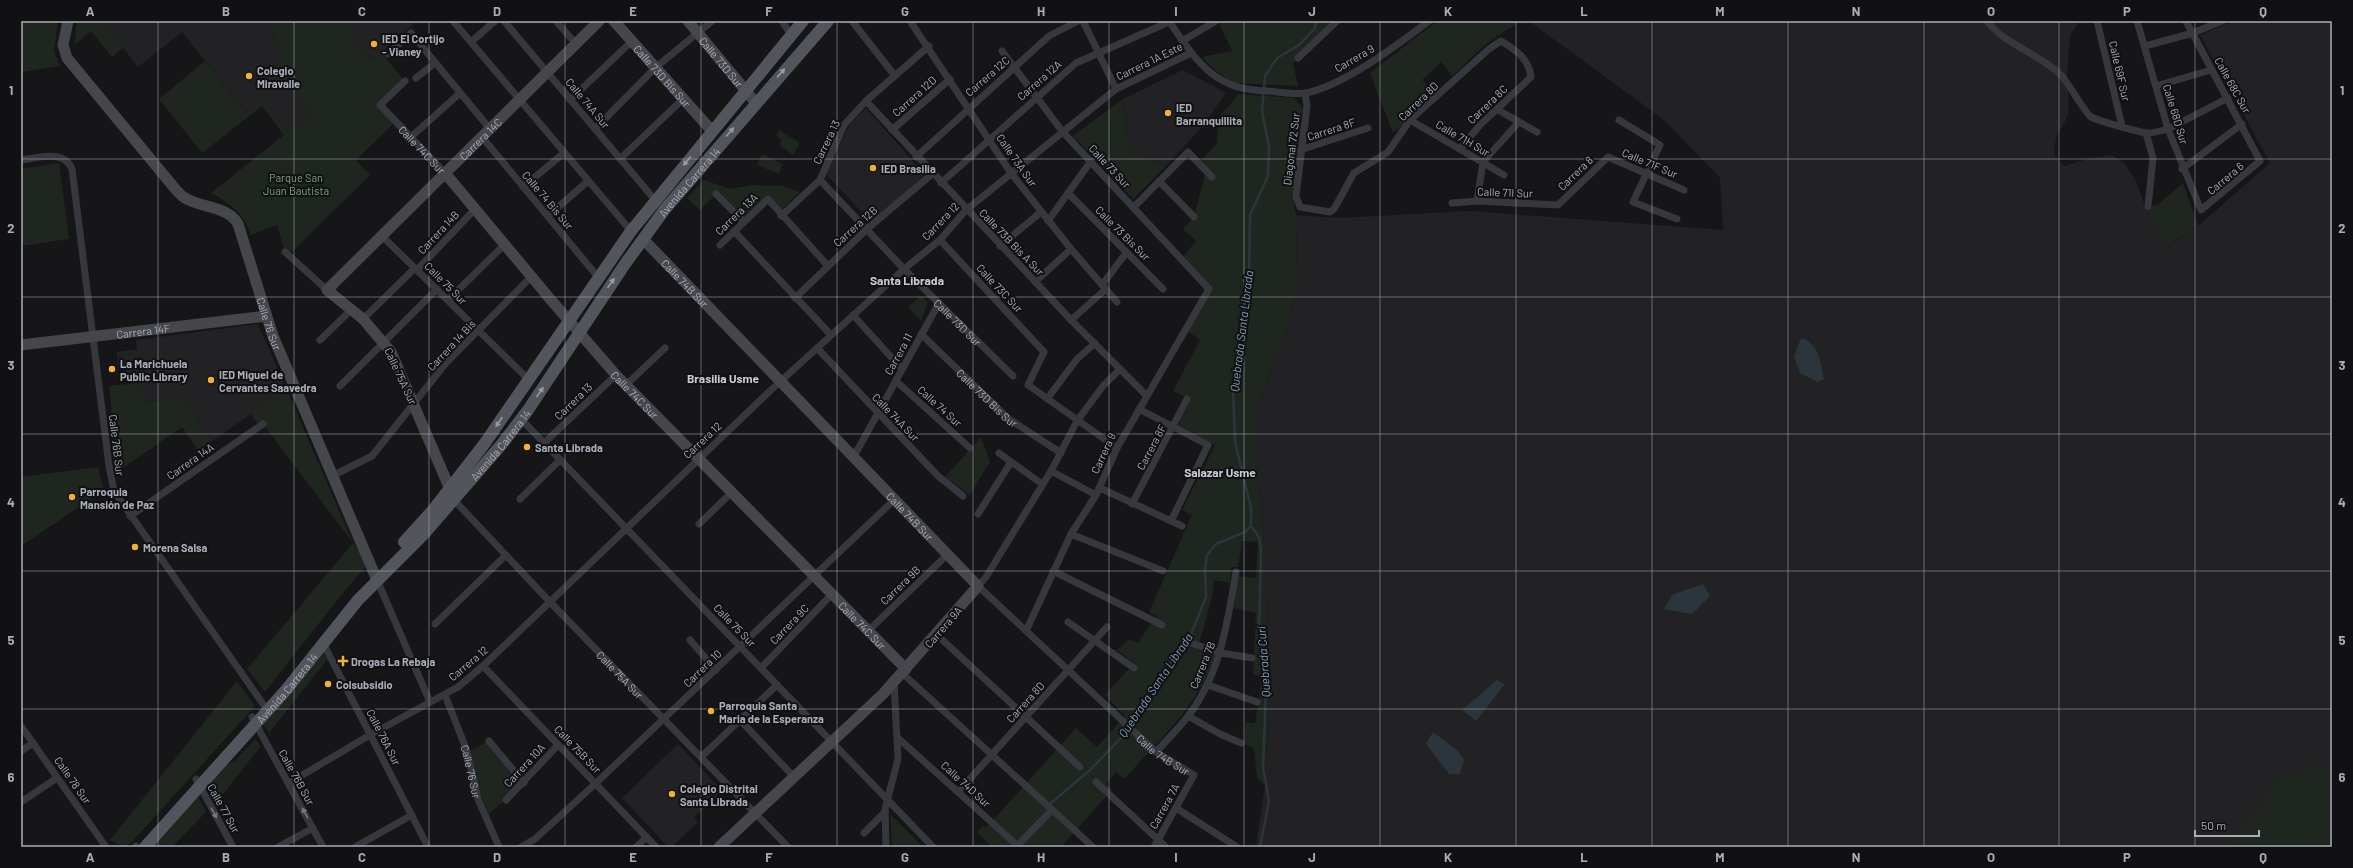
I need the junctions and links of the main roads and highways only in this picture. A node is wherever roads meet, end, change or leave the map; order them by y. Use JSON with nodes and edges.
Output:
{"nodes":[{"id":1,"x":803,"y":21,"type":"edge"},
{"id":2,"x":828,"y":21,"type":"edge"},
{"id":3,"x":452,"y":494,"type":"junction"},
{"id":4,"x":138,"y":847,"type":"edge"}],
"edges":[{"from":1,"to":3,"type":"main road","name":"Avenida Carrera 14","one_way":true},
{"from":3,"to":2,"type":"main road","name":"Avenida Carrera 14","one_way":true},
{"from":3,"to":4,"type":"main road","name":"Avenida Carrera 14"}]}
